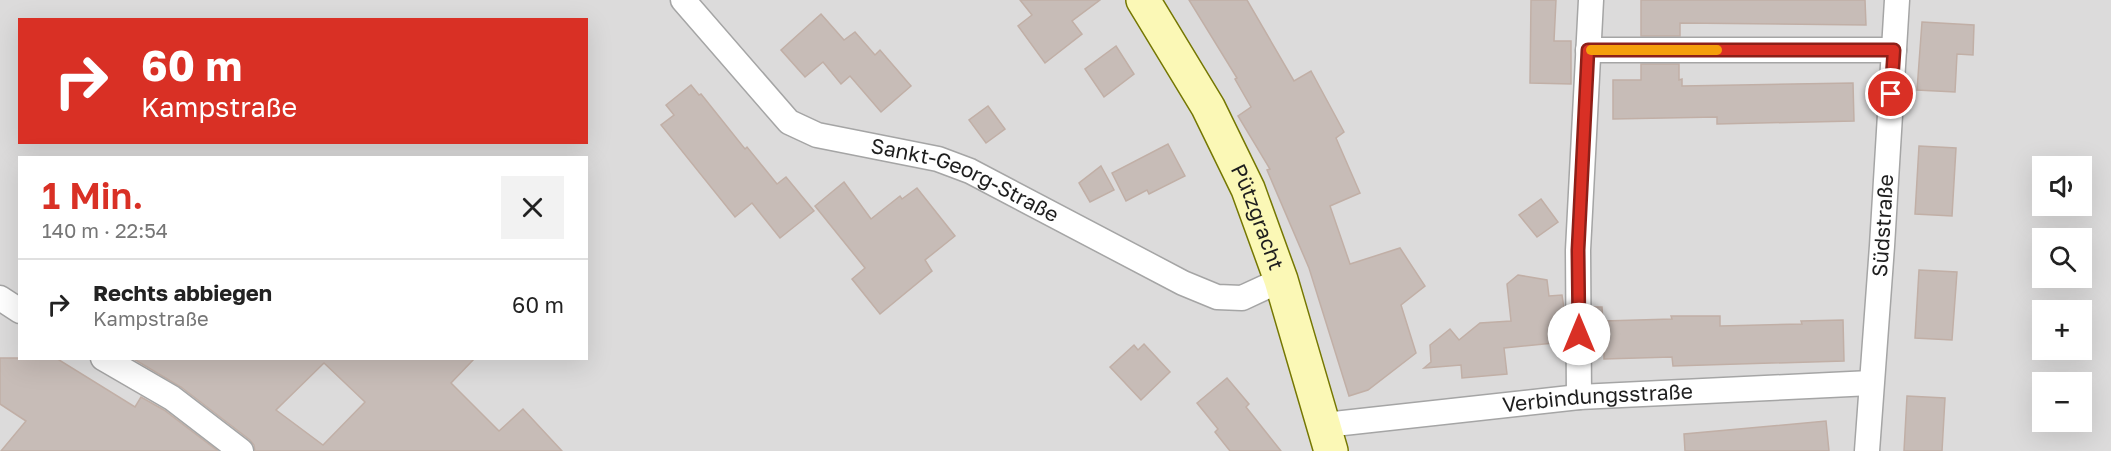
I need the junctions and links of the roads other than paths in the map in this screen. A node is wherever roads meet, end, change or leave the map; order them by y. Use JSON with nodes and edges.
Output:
{"nodes":[{"id":1,"x":683,"y":0,"type":"edge"},
{"id":2,"x":1143,"y":0,"type":"edge"},
{"id":3,"x":1591,"y":0,"type":"edge"},
{"id":4,"x":1897,"y":0,"type":"edge"},
{"id":5,"x":1588,"y":50,"type":"junction"},
{"id":6,"x":1894,"y":50,"type":"junction"},
{"id":7,"x":1281,"y":280,"type":"junction"},
{"id":8,"x":0,"y":298,"type":"edge"},
{"id":9,"x":18,"y":310,"type":"edge"},
{"id":10,"x":106,"y":360,"type":"edge"},
{"id":11,"x":1872,"y":382,"type":"junction"},
{"id":12,"x":1579,"y":397,"type":"junction"},
{"id":13,"x":1328,"y":438,"type":"edge"},
{"id":14,"x":242,"y":451,"type":"edge"},
{"id":15,"x":1867,"y":451,"type":"edge"}],
"edges":[{"from":1,"to":7,"type":"street","name":"Sankt-Georg-Straße"},
{"from":2,"to":7,"type":"main road","name":"Pützgracht"},
{"from":3,"to":5,"type":"street"},
{"from":4,"to":6,"type":"street","name":"Südstraße"},
{"from":5,"to":6,"type":"street"},
{"from":5,"to":12,"type":"street"},
{"from":6,"to":11,"type":"street","name":"Südstraße"},
{"from":7,"to":13,"type":"main road","name":"Pützgracht"},
{"from":8,"to":9,"type":"street"},
{"from":10,"to":14,"type":"street"},
{"from":11,"to":12,"type":"street","name":"Verbindungsstraße"},
{"from":11,"to":15,"type":"street","name":"Südstraße"},
{"from":12,"to":13,"type":"street","name":"Verbindungsstraße"}]}
